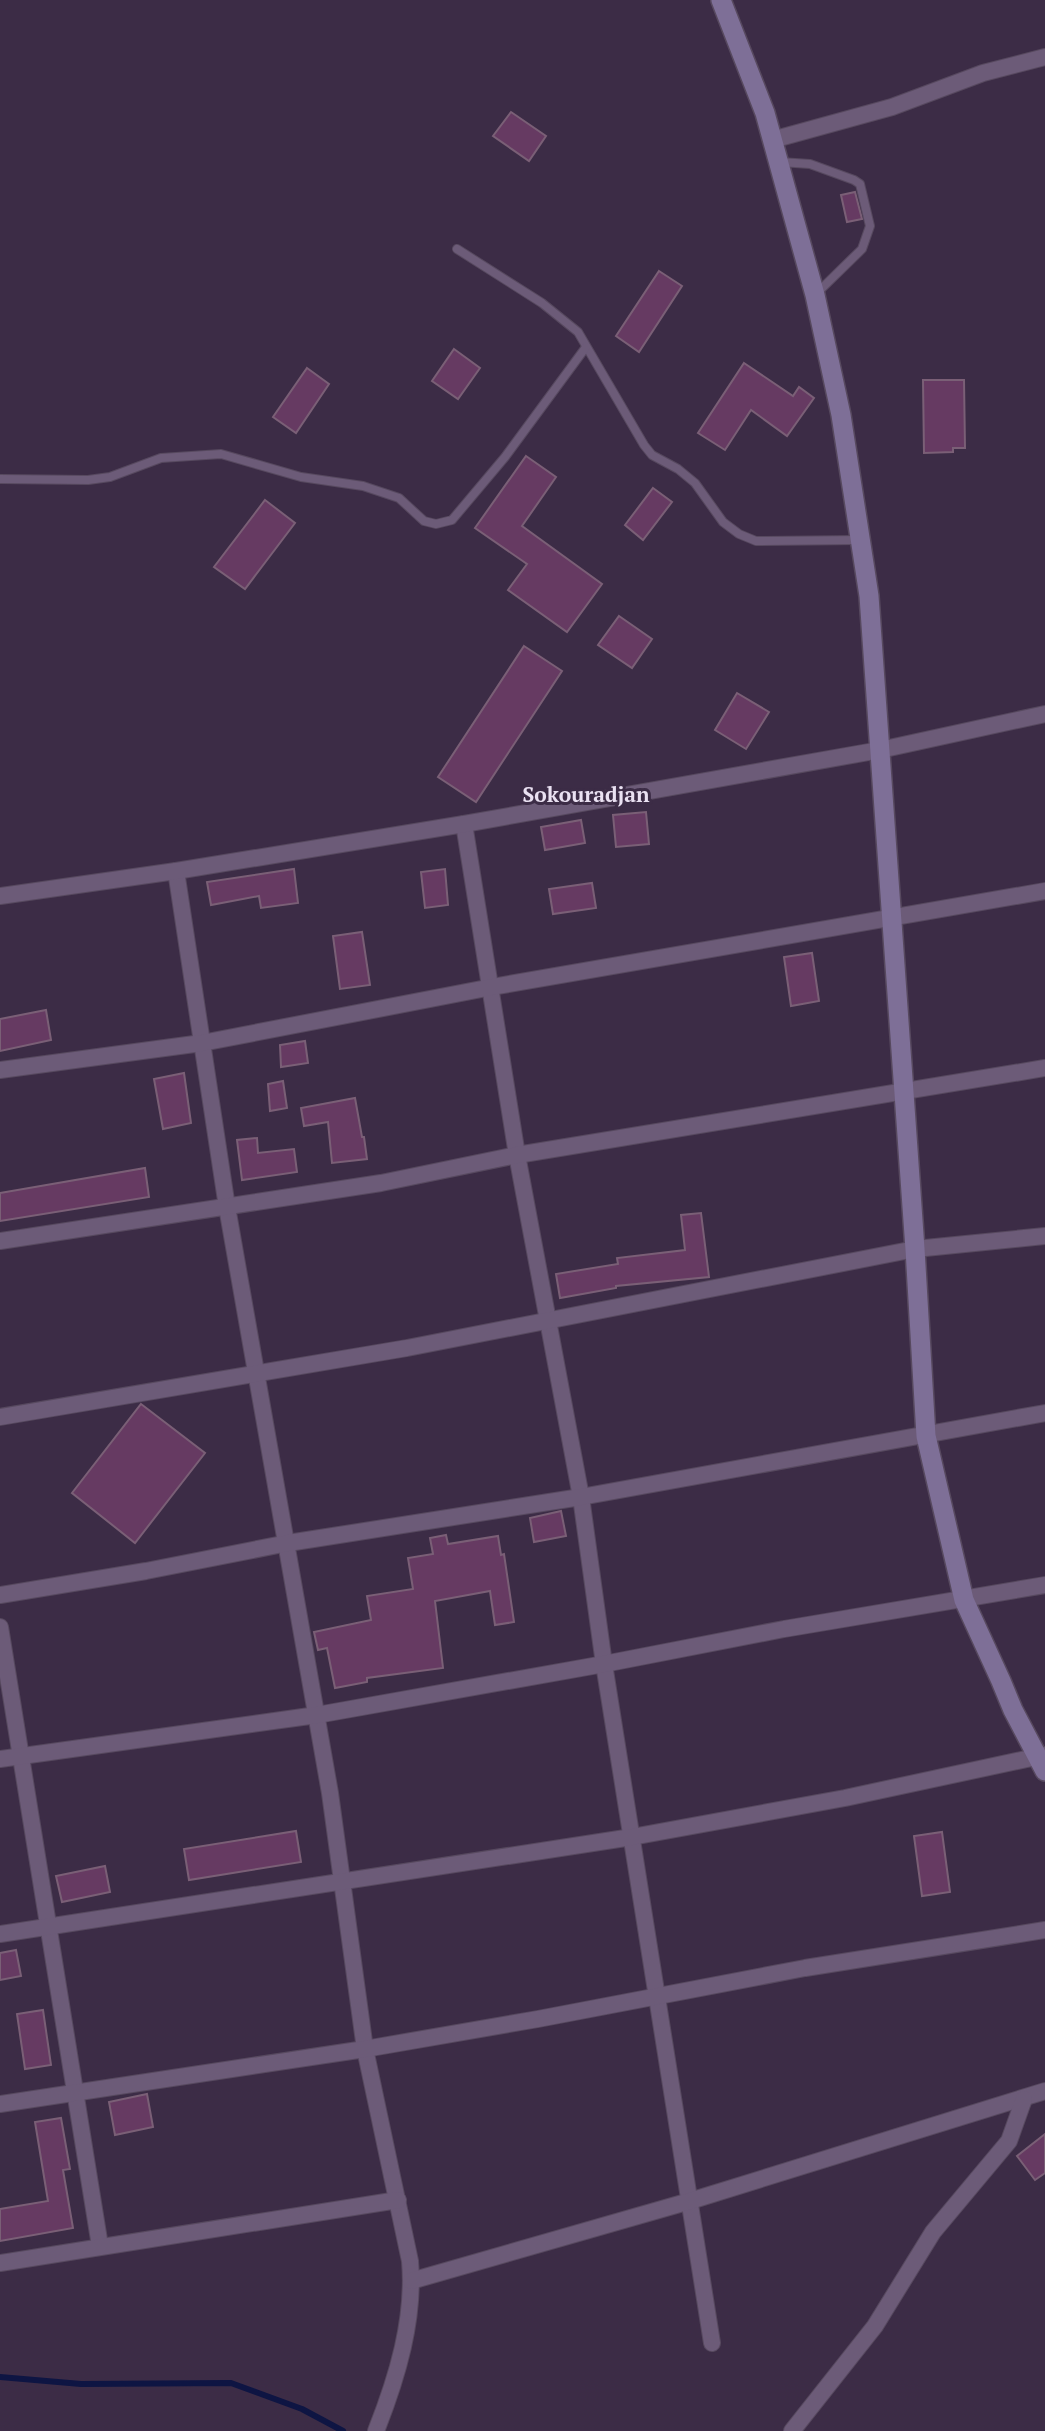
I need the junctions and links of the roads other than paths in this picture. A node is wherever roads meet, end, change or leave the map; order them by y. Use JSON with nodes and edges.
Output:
{"nodes":[{"id":1,"x":722,"y":0,"type":"edge"},
{"id":2,"x":1045,"y":57,"type":"edge"},
{"id":3,"x":772,"y":141,"type":"junction"},
{"id":4,"x":778,"y":161,"type":"junction"},
{"id":5,"x":457,"y":249,"type":"dead end"},
{"id":6,"x":814,"y":295,"type":"junction"},
{"id":7,"x":586,"y":348,"type":"junction"},
{"id":8,"x":0,"y":479,"type":"edge"},
{"id":9,"x":861,"y":540,"type":"junction"},
{"id":10,"x":1045,"y":714,"type":"edge"},
{"id":11,"x":880,"y":750,"type":"junction"},
{"id":12,"x":464,"y":824,"type":"junction"},
{"id":13,"x":176,"y":871,"type":"junction"},
{"id":14,"x":1045,"y":891,"type":"edge"},
{"id":15,"x":0,"y":896,"type":"edge"},
{"id":16,"x":892,"y":916,"type":"junction"},
{"id":17,"x":492,"y":987,"type":"junction"},
{"id":18,"x":202,"y":1043,"type":"junction"},
{"id":19,"x":1045,"y":1068,"type":"edge"},
{"id":20,"x":0,"y":1070,"type":"edge"},
{"id":21,"x":905,"y":1090,"type":"junction"},
{"id":22,"x":517,"y":1155,"type":"junction"},
{"id":23,"x":228,"y":1207,"type":"junction"},
{"id":24,"x":1045,"y":1236,"type":"edge"},
{"id":25,"x":0,"y":1241,"type":"edge"},
{"id":26,"x":915,"y":1249,"type":"junction"},
{"id":27,"x":548,"y":1321,"type":"junction"},
{"id":28,"x":258,"y":1375,"type":"junction"},
{"id":29,"x":1045,"y":1413,"type":"edge"},
{"id":30,"x":0,"y":1417,"type":"edge"},
{"id":31,"x":926,"y":1436,"type":"junction"},
{"id":32,"x":581,"y":1497,"type":"junction"},
{"id":33,"x":288,"y":1543,"type":"junction"},
{"id":34,"x":1045,"y":1585,"type":"edge"},
{"id":35,"x":0,"y":1595,"type":"edge"},
{"id":36,"x":964,"y":1600,"type":"junction"},
{"id":37,"x":0,"y":1627,"type":"edge"},
{"id":38,"x":604,"y":1664,"type":"junction"},
{"id":39,"x":317,"y":1715,"type":"junction"},
{"id":40,"x":22,"y":1755,"type":"junction"},
{"id":41,"x":0,"y":1759,"type":"edge"},
{"id":42,"x":1042,"y":1761,"type":"edge"},
{"id":43,"x":632,"y":1837,"type":"junction"},
{"id":44,"x":342,"y":1882,"type":"junction"},
{"id":45,"x":46,"y":1926,"type":"junction"},
{"id":46,"x":1045,"y":1930,"type":"edge"},
{"id":47,"x":0,"y":1934,"type":"edge"},
{"id":48,"x":656,"y":1995,"type":"junction"},
{"id":49,"x":365,"y":2049,"type":"junction"},
{"id":50,"x":74,"y":2091,"type":"junction"},
{"id":51,"x":1045,"y":2091,"type":"edge"},
{"id":52,"x":1024,"y":2099,"type":"junction"},
{"id":53,"x":0,"y":2104,"type":"edge"},
{"id":54,"x":398,"y":2200,"type":"junction"},
{"id":55,"x":690,"y":2201,"type":"junction"},
{"id":56,"x":100,"y":2246,"type":"junction"},
{"id":57,"x":0,"y":2263,"type":"edge"},
{"id":58,"x":411,"y":2281,"type":"junction"},
{"id":59,"x":712,"y":2343,"type":"dead end"},
{"id":60,"x":376,"y":2431,"type":"edge"},
{"id":61,"x":792,"y":2431,"type":"edge"}],
"edges":[{"from":1,"to":3,"type":"main road"},
{"from":2,"to":3,"type":"street"},
{"from":3,"to":4,"type":"main road"},
{"from":4,"to":6,"type":"main road"},
{"from":4,"to":6,"type":"lane"},
{"from":5,"to":7,"type":"lane"},
{"from":6,"to":9,"type":"main road"},
{"from":7,"to":8,"type":"lane"},
{"from":7,"to":9,"type":"lane"},
{"from":9,"to":11,"type":"main road"},
{"from":10,"to":11,"type":"street"},
{"from":11,"to":12,"type":"street"},
{"from":11,"to":16,"type":"main road"},
{"from":12,"to":13,"type":"street"},
{"from":12,"to":17,"type":"street"},
{"from":13,"to":15,"type":"street"},
{"from":13,"to":18,"type":"street"},
{"from":14,"to":16,"type":"street"},
{"from":16,"to":17,"type":"street"},
{"from":16,"to":21,"type":"main road"},
{"from":17,"to":18,"type":"street"},
{"from":17,"to":22,"type":"street"},
{"from":18,"to":20,"type":"street"},
{"from":18,"to":23,"type":"street"},
{"from":19,"to":21,"type":"street"},
{"from":21,"to":22,"type":"street"},
{"from":21,"to":26,"type":"main road"},
{"from":22,"to":23,"type":"street"},
{"from":22,"to":27,"type":"street"},
{"from":23,"to":25,"type":"street"},
{"from":23,"to":28,"type":"street"},
{"from":24,"to":26,"type":"street"},
{"from":26,"to":27,"type":"street"},
{"from":26,"to":31,"type":"main road"},
{"from":27,"to":28,"type":"street"},
{"from":27,"to":32,"type":"street"},
{"from":28,"to":30,"type":"street"},
{"from":28,"to":33,"type":"street"},
{"from":29,"to":31,"type":"street"},
{"from":31,"to":32,"type":"street"},
{"from":31,"to":36,"type":"main road"},
{"from":32,"to":33,"type":"street"},
{"from":32,"to":38,"type":"street"},
{"from":33,"to":35,"type":"street"},
{"from":33,"to":39,"type":"street"},
{"from":34,"to":36,"type":"street"},
{"from":36,"to":38,"type":"street"},
{"from":36,"to":42,"type":"main road"},
{"from":37,"to":40,"type":"street"},
{"from":38,"to":39,"type":"street"},
{"from":38,"to":43,"type":"street"},
{"from":39,"to":40,"type":"street"},
{"from":39,"to":44,"type":"street"},
{"from":40,"to":41,"type":"street"},
{"from":40,"to":45,"type":"street"},
{"from":42,"to":43,"type":"street"},
{"from":43,"to":44,"type":"street"},
{"from":43,"to":48,"type":"street"},
{"from":44,"to":45,"type":"street"},
{"from":44,"to":49,"type":"street"},
{"from":45,"to":47,"type":"street"},
{"from":45,"to":50,"type":"street"},
{"from":46,"to":48,"type":"street"},
{"from":48,"to":49,"type":"street"},
{"from":48,"to":55,"type":"street"},
{"from":49,"to":50,"type":"street"},
{"from":49,"to":54,"type":"street"},
{"from":50,"to":53,"type":"street"},
{"from":50,"to":56,"type":"street"},
{"from":51,"to":52,"type":"street"},
{"from":52,"to":55,"type":"street"},
{"from":52,"to":61,"type":"street"},
{"from":54,"to":56,"type":"street"},
{"from":54,"to":58,"type":"street"},
{"from":55,"to":58,"type":"street"},
{"from":55,"to":59,"type":"street"},
{"from":56,"to":57,"type":"street"},
{"from":58,"to":60,"type":"street"}]}
